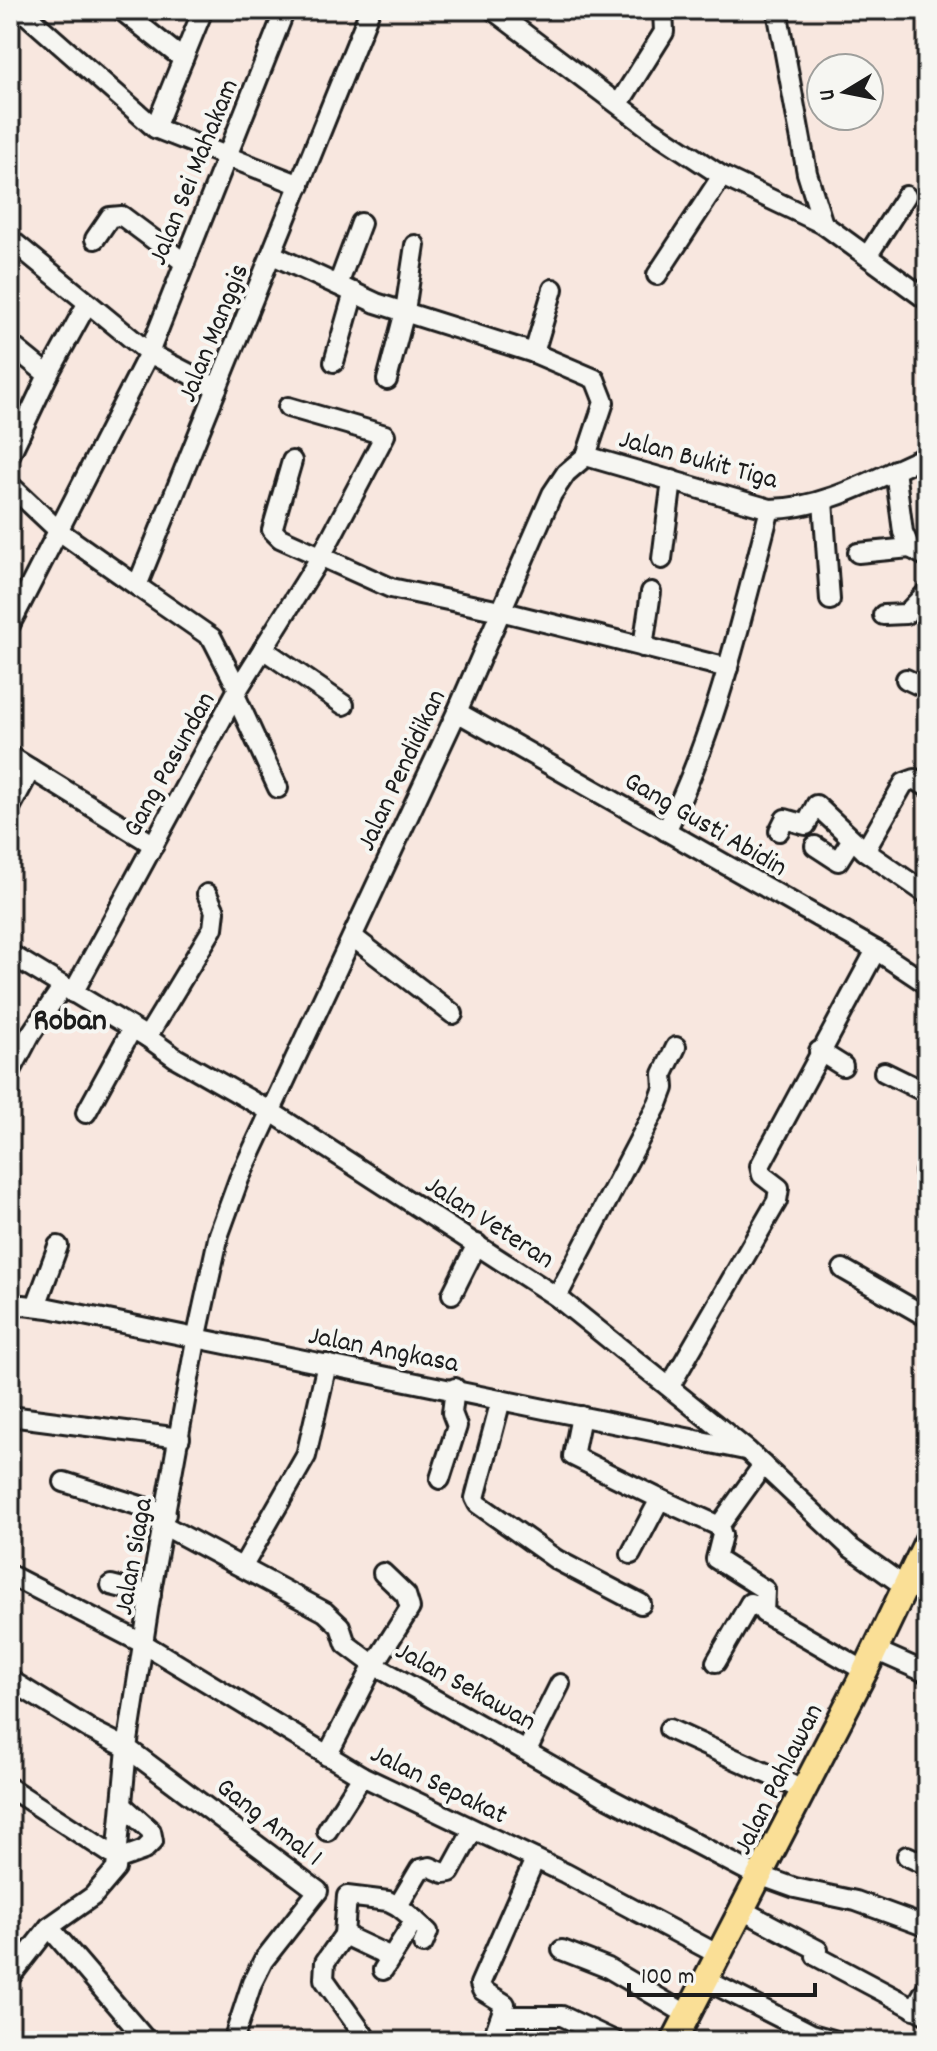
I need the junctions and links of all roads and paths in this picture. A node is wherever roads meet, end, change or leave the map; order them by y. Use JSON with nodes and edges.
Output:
{"nodes":[{"id":1,"x":21,"y":10,"type":"edge"},
{"id":2,"x":121,"y":10,"type":"edge"},
{"id":3,"x":203,"y":10,"type":"edge"},
{"id":4,"x":285,"y":10,"type":"edge"},
{"id":5,"x":370,"y":10,"type":"edge"},
{"id":6,"x":493,"y":10,"type":"edge"},
{"id":7,"x":663,"y":10,"type":"edge"},
{"id":8,"x":777,"y":10,"type":"edge"},
{"id":9,"x":183,"y":59,"type":"junction"},
{"id":10,"x":620,"y":102,"type":"junction"},
{"id":11,"x":155,"y":128,"type":"junction"},
{"id":12,"x":227,"y":155,"type":"junction"},
{"id":13,"x":722,"y":176,"type":"junction"},
{"id":14,"x":300,"y":185,"type":"junction"},
{"id":15,"x":906,"y":196,"type":"dead end"},
{"id":16,"x":361,"y":223,"type":"dead end"},
{"id":17,"x":823,"y":224,"type":"junction"},
{"id":18,"x":10,"y":239,"type":"edge"},
{"id":19,"x":95,"y":239,"type":"dead end"},
{"id":20,"x":415,"y":245,"type":"dead end"},
{"id":21,"x":273,"y":255,"type":"junction"},
{"id":22,"x":868,"y":255,"type":"junction"},
{"id":23,"x":185,"y":263,"type":"junction"},
{"id":24,"x":657,"y":275,"type":"dead end"},
{"id":25,"x":346,"y":289,"type":"junction"},
{"id":26,"x":553,"y":289,"type":"dead end"},
{"id":27,"x":927,"y":300,"type":"edge"},
{"id":28,"x":87,"y":304,"type":"junction"},
{"id":29,"x":405,"y":311,"type":"junction"},
{"id":30,"x":10,"y":344,"type":"edge"},
{"id":31,"x":149,"y":353,"type":"junction"},
{"id":32,"x":534,"y":353,"type":"junction"},
{"id":33,"x":334,"y":362,"type":"dead end"},
{"id":34,"x":48,"y":375,"type":"junction"},
{"id":35,"x":387,"y":380,"type":"dead end"},
{"id":36,"x":217,"y":388,"type":"junction"},
{"id":37,"x":288,"y":407,"type":"dead end"},
{"id":38,"x":15,"y":430,"type":"edge"},
{"id":39,"x":10,"y":455,"type":"edge"},
{"id":40,"x":586,"y":456,"type":"junction"},
{"id":41,"x":927,"y":456,"type":"edge"},
{"id":42,"x":292,"y":461,"type":"dead end"},
{"id":43,"x":895,"y":470,"type":"junction"},
{"id":44,"x":672,"y":480,"type":"junction"},
{"id":45,"x":10,"y":485,"type":"edge"},
{"id":46,"x":823,"y":501,"type":"junction"},
{"id":47,"x":770,"y":509,"type":"junction"},
{"id":48,"x":59,"y":531,"type":"junction"},
{"id":49,"x":910,"y":548,"type":"junction"},
{"id":50,"x":858,"y":553,"type":"dead end"},
{"id":51,"x":927,"y":557,"type":"edge"},
{"id":52,"x":320,"y":558,"type":"junction"},
{"id":53,"x":662,"y":559,"type":"dead end"},
{"id":54,"x":137,"y":586,"type":"junction"},
{"id":55,"x":651,"y":592,"type":"dead end"},
{"id":56,"x":927,"y":592,"type":"edge"},
{"id":57,"x":830,"y":600,"type":"dead end"},
{"id":58,"x":500,"y":611,"type":"junction"},
{"id":59,"x":883,"y":615,"type":"dead end"},
{"id":60,"x":10,"y":625,"type":"edge"},
{"id":61,"x":643,"y":647,"type":"junction"},
{"id":62,"x":263,"y":649,"type":"junction"},
{"id":63,"x":728,"y":668,"type":"junction"},
{"id":64,"x":906,"y":679,"type":"dead end"},
{"id":65,"x":927,"y":689,"type":"edge"},
{"id":66,"x":237,"y":693,"type":"junction"},
{"id":67,"x":344,"y":705,"type":"dead end"},
{"id":68,"x":457,"y":712,"type":"junction"},
{"id":69,"x":10,"y":756,"type":"edge"},
{"id":70,"x":31,"y":769,"type":"junction"},
{"id":71,"x":927,"y":787,"type":"edge"},
{"id":72,"x":278,"y":788,"type":"dead end"},
{"id":73,"x":10,"y":808,"type":"edge"},
{"id":74,"x":666,"y":831,"type":"junction"},
{"id":75,"x":779,"y":831,"type":"dead end"},
{"id":76,"x":154,"y":845,"type":"junction"},
{"id":77,"x":859,"y":845,"type":"junction"},
{"id":78,"x":815,"y":846,"type":"dead end"},
{"id":79,"x":207,"y":894,"type":"dead end"},
{"id":80,"x":927,"y":894,"type":"edge"},
{"id":81,"x":353,"y":937,"type":"junction"},
{"id":82,"x":876,"y":950,"type":"junction"},
{"id":83,"x":12,"y":959,"type":"edge"},
{"id":84,"x":927,"y":984,"type":"edge"},
{"id":85,"x":68,"y":990,"type":"junction"},
{"id":86,"x":453,"y":1014,"type":"dead end"},
{"id":87,"x":140,"y":1033,"type":"junction"},
{"id":88,"x":676,"y":1047,"type":"dead end"},
{"id":89,"x":819,"y":1051,"type":"junction"},
{"id":90,"x":843,"y":1066,"type":"dead end"},
{"id":91,"x":884,"y":1072,"type":"dead end"},
{"id":92,"x":10,"y":1073,"type":"edge"},
{"id":93,"x":927,"y":1093,"type":"edge"},
{"id":94,"x":86,"y":1113,"type":"dead end"},
{"id":95,"x":273,"y":1113,"type":"junction"},
{"id":96,"x":477,"y":1244,"type":"junction"},
{"id":97,"x":58,"y":1246,"type":"dead end"},
{"id":98,"x":843,"y":1269,"type":"dead end"},
{"id":99,"x":452,"y":1294,"type":"dead end"},
{"id":100,"x":557,"y":1297,"type":"junction"},
{"id":101,"x":36,"y":1306,"type":"junction"},
{"id":102,"x":11,"y":1307,"type":"edge"},
{"id":103,"x":927,"y":1317,"type":"edge"},
{"id":104,"x":196,"y":1340,"type":"junction"},
{"id":105,"x":327,"y":1364,"type":"junction"},
{"id":106,"x":670,"y":1386,"type":"junction"},
{"id":107,"x":455,"y":1388,"type":"junction"},
{"id":108,"x":501,"y":1400,"type":"junction"},
{"id":109,"x":10,"y":1416,"type":"edge"},
{"id":110,"x":581,"y":1416,"type":"junction"},
{"id":111,"x":180,"y":1438,"type":"junction"},
{"id":112,"x":747,"y":1450,"type":"junction"},
{"id":113,"x":763,"y":1465,"type":"junction"},
{"id":114,"x":440,"y":1479,"type":"dead end"},
{"id":115,"x":64,"y":1482,"type":"dead end"},
{"id":116,"x":660,"y":1499,"type":"junction"},
{"id":117,"x":165,"y":1520,"type":"junction"},
{"id":118,"x":719,"y":1526,"type":"junction"},
{"id":119,"x":631,"y":1554,"type":"dead end"},
{"id":120,"x":924,"y":1555,"type":"edge"},
{"id":121,"x":243,"y":1566,"type":"junction"},
{"id":122,"x":383,"y":1573,"type":"dead end"},
{"id":123,"x":10,"y":1575,"type":"edge"},
{"id":124,"x":111,"y":1585,"type":"dead end"},
{"id":125,"x":904,"y":1586,"type":"junction"},
{"id":126,"x":151,"y":1595,"type":"junction"},
{"id":127,"x":641,"y":1604,"type":"dead end"},
{"id":128,"x":763,"y":1610,"type":"junction"},
{"id":129,"x":144,"y":1644,"type":"junction"},
{"id":130,"x":870,"y":1661,"type":"junction"},
{"id":131,"x":716,"y":1662,"type":"dead end"},
{"id":132,"x":374,"y":1665,"type":"junction"},
{"id":133,"x":927,"y":1673,"type":"edge"},
{"id":134,"x":10,"y":1680,"type":"edge"},
{"id":135,"x":560,"y":1684,"type":"dead end"},
{"id":136,"x":669,"y":1729,"type":"dead end"},
{"id":137,"x":127,"y":1748,"type":"junction"},
{"id":138,"x":527,"y":1750,"type":"junction"},
{"id":139,"x":327,"y":1756,"type":"junction"},
{"id":140,"x":362,"y":1776,"type":"junction"},
{"id":141,"x":10,"y":1788,"type":"edge"},
{"id":142,"x":803,"y":1790,"type":"junction"},
{"id":143,"x":123,"y":1806,"type":"junction"},
{"id":144,"x":473,"y":1830,"type":"junction"},
{"id":145,"x":327,"y":1831,"type":"dead end"},
{"id":146,"x":907,"y":1856,"type":"dead end"},
{"id":147,"x":119,"y":1859,"type":"junction"},
{"id":148,"x":535,"y":1859,"type":"junction"},
{"id":149,"x":927,"y":1865,"type":"edge"},
{"id":150,"x":760,"y":1875,"type":"junction"},
{"id":151,"x":318,"y":1891,"type":"junction"},
{"id":152,"x":398,"y":1906,"type":"junction"},
{"id":153,"x":343,"y":1908,"type":"junction"},
{"id":154,"x":742,"y":1910,"type":"junction"},
{"id":155,"x":415,"y":1920,"type":"junction"},
{"id":156,"x":49,"y":1927,"type":"junction"},
{"id":157,"x":927,"y":1927,"type":"edge"},
{"id":158,"x":344,"y":1935,"type":"junction"},
{"id":159,"x":423,"y":1944,"type":"dead end"},
{"id":160,"x":562,"y":1950,"type":"dead end"},
{"id":161,"x":719,"y":1955,"type":"junction"},
{"id":162,"x":10,"y":1977,"type":"edge"},
{"id":163,"x":706,"y":1980,"type":"junction"},
{"id":164,"x":927,"y":1987,"type":"edge"},
{"id":165,"x":920,"y":2012,"type":"edge"},
{"id":166,"x":688,"y":2015,"type":"junction"},
{"id":167,"x":502,"y":2016,"type":"junction"},
{"id":168,"x":147,"y":2041,"type":"edge"},
{"id":169,"x":233,"y":2041,"type":"edge"},
{"id":170,"x":368,"y":2041,"type":"edge"},
{"id":171,"x":492,"y":2041,"type":"edge"},
{"id":172,"x":615,"y":2041,"type":"edge"},
{"id":173,"x":674,"y":2041,"type":"edge"},
{"id":174,"x":837,"y":2041,"type":"edge"}],
"edges":[{"from":1,"to":11,"type":"street"},
{"from":2,"to":9,"type":"street"},
{"from":3,"to":9,"type":"street"},
{"from":4,"to":12,"type":"street","name":"Jalan Sei Mahakam"},
{"from":5,"to":14,"type":"street","name":"Jalan Manggis"},
{"from":6,"to":10,"type":"street"},
{"from":7,"to":10,"type":"street"},
{"from":8,"to":17,"type":"street"},
{"from":9,"to":11,"type":"street"},
{"from":10,"to":13,"type":"street"},
{"from":11,"to":12,"type":"street"},
{"from":12,"to":14,"type":"street"},
{"from":12,"to":23,"type":"street","name":"Jalan Sei Mahakam"},
{"from":13,"to":17,"type":"street"},
{"from":13,"to":24,"type":"street"},
{"from":14,"to":21,"type":"street","name":"Jalan Manggis"},
{"from":15,"to":22,"type":"street"},
{"from":16,"to":25,"type":"street"},
{"from":17,"to":22,"type":"street"},
{"from":18,"to":28,"type":"street"},
{"from":19,"to":23,"type":"street"},
{"from":20,"to":29,"type":"street"},
{"from":21,"to":25,"type":"street","name":"Jalan Bukit Tiga"},
{"from":21,"to":36,"type":"street","name":"Jalan Manggis"},
{"from":22,"to":27,"type":"street"},
{"from":23,"to":31,"type":"street","name":"Jalan Sei Mahakam"},
{"from":25,"to":29,"type":"street","name":"Jalan Bukit Tiga"},
{"from":25,"to":33,"type":"street"},
{"from":26,"to":32,"type":"street"},
{"from":28,"to":31,"type":"street"},
{"from":28,"to":34,"type":"street"},
{"from":29,"to":32,"type":"street","name":"Jalan Bukit Tiga"},
{"from":29,"to":35,"type":"street"},
{"from":30,"to":34,"type":"street"},
{"from":31,"to":36,"type":"street"},
{"from":31,"to":48,"type":"street","name":"Jalan Sei Mahakam"},
{"from":32,"to":40,"type":"street","name":"Jalan Bukit Tiga"},
{"from":34,"to":38,"type":"street"},
{"from":36,"to":54,"type":"street","name":"Jalan Manggis"},
{"from":37,"to":52,"type":"street"},
{"from":38,"to":39,"type":"street"},
{"from":40,"to":44,"type":"street","name":"Jalan Bukit Tiga"},
{"from":40,"to":58,"type":"street","name":"Jalan Pendidikan"},
{"from":41,"to":43,"type":"street","name":"Jalan Bukit Tiga"},
{"from":42,"to":52,"type":"street"},
{"from":43,"to":46,"type":"street","name":"Jalan Bukit Tiga"},
{"from":43,"to":49,"type":"street"},
{"from":44,"to":47,"type":"street","name":"Jalan Bukit Tiga"},
{"from":44,"to":53,"type":"street"},
{"from":45,"to":48,"type":"street"},
{"from":46,"to":47,"type":"street","name":"Jalan Bukit Tiga"},
{"from":46,"to":57,"type":"street"},
{"from":47,"to":63,"type":"street"},
{"from":48,"to":54,"type":"street"},
{"from":48,"to":60,"type":"street","name":"Jalan Sei Mahakam"},
{"from":49,"to":50,"type":"street"},
{"from":49,"to":51,"type":"street"},
{"from":52,"to":58,"type":"street"},
{"from":52,"to":62,"type":"street"},
{"from":54,"to":66,"type":"street","name":"Gang Pasundan"},
{"from":55,"to":61,"type":"street"},
{"from":56,"to":59,"type":"street"},
{"from":58,"to":61,"type":"street"},
{"from":58,"to":68,"type":"street","name":"Jalan Pendidikan"},
{"from":61,"to":63,"type":"street"},
{"from":62,"to":66,"type":"street"},
{"from":62,"to":67,"type":"street"},
{"from":63,"to":74,"type":"street"},
{"from":64,"to":65,"type":"street"},
{"from":66,"to":72,"type":"street"},
{"from":66,"to":76,"type":"street","name":"Gang Pasundan"},
{"from":68,"to":74,"type":"street","name":"Gang Gusti Abidin"},
{"from":68,"to":81,"type":"street","name":"Jalan Pendidikan"},
{"from":69,"to":70,"type":"street"},
{"from":70,"to":73,"type":"street"},
{"from":70,"to":76,"type":"street"},
{"from":71,"to":77,"type":"street"},
{"from":74,"to":82,"type":"street","name":"Gang Gusti Abidin"},
{"from":75,"to":77,"type":"street"},
{"from":76,"to":85,"type":"street","name":"Gang Pasundan"},
{"from":77,"to":78,"type":"street"},
{"from":77,"to":80,"type":"street"},
{"from":79,"to":87,"type":"street"},
{"from":81,"to":86,"type":"street"},
{"from":81,"to":95,"type":"street","name":"Jalan Pendidikan"},
{"from":82,"to":84,"type":"street","name":"Gang Gusti Abidin"},
{"from":82,"to":89,"type":"street"},
{"from":83,"to":85,"type":"street","name":"Jalan Veteran"},
{"from":85,"to":87,"type":"street","name":"Jalan Veteran"},
{"from":85,"to":92,"type":"street","name":"Gang Pasundan"},
{"from":87,"to":94,"type":"street"},
{"from":87,"to":95,"type":"street","name":"Jalan Veteran"},
{"from":88,"to":100,"type":"street"},
{"from":89,"to":90,"type":"street"},
{"from":89,"to":106,"type":"street"},
{"from":91,"to":93,"type":"street"},
{"from":95,"to":96,"type":"street","name":"Jalan Veteran"},
{"from":95,"to":104,"type":"street","name":"Jalan Siaga"},
{"from":96,"to":99,"type":"street"},
{"from":96,"to":100,"type":"street","name":"Jalan Veteran"},
{"from":97,"to":101,"type":"street"},
{"from":98,"to":103,"type":"street"},
{"from":100,"to":106,"type":"street","name":"Jalan Veteran"},
{"from":101,"to":102,"type":"street","name":"Jalan Angkasa"},
{"from":101,"to":104,"type":"street","name":"Jalan Angkasa"},
{"from":104,"to":105,"type":"street","name":"Jalan Angkasa"},
{"from":104,"to":111,"type":"street","name":"Jalan Siaga"},
{"from":105,"to":107,"type":"street","name":"Jalan Angkasa"},
{"from":105,"to":121,"type":"street"},
{"from":106,"to":112,"type":"street","name":"Jalan Veteran"},
{"from":107,"to":108,"type":"street","name":"Jalan Angkasa"},
{"from":107,"to":114,"type":"street"},
{"from":108,"to":110,"type":"street","name":"Jalan Angkasa"},
{"from":108,"to":127,"type":"street"},
{"from":109,"to":111,"type":"street"},
{"from":110,"to":112,"type":"street","name":"Jalan Angkasa"},
{"from":110,"to":116,"type":"street"},
{"from":111,"to":117,"type":"street","name":"Jalan Siaga"},
{"from":112,"to":113,"type":"street","name":"Jalan Veteran"},
{"from":113,"to":118,"type":"street"},
{"from":113,"to":125,"type":"street","name":"Jalan Veteran"},
{"from":115,"to":117,"type":"street","name":"Jalan Sekawan"},
{"from":116,"to":118,"type":"street"},
{"from":116,"to":119,"type":"street"},
{"from":117,"to":121,"type":"street","name":"Jalan Sekawan"},
{"from":117,"to":126,"type":"street","name":"Jalan Siaga"},
{"from":118,"to":128,"type":"street"},
{"from":120,"to":125,"type":"main road","name":"Jalan Pahlawan"},
{"from":121,"to":132,"type":"street","name":"Jalan Sekawan"},
{"from":122,"to":132,"type":"street"},
{"from":123,"to":129,"type":"street","name":"Jalan Sepakat"},
{"from":124,"to":126,"type":"street"},
{"from":125,"to":130,"type":"main road","name":"Jalan Pahlawan"},
{"from":126,"to":129,"type":"street","name":"Jalan Siaga"},
{"from":128,"to":130,"type":"street"},
{"from":128,"to":131,"type":"street"},
{"from":129,"to":137,"type":"street","name":"Jalan Siaga"},
{"from":129,"to":139,"type":"street","name":"Jalan Sepakat"},
{"from":130,"to":133,"type":"street"},
{"from":130,"to":142,"type":"main road","name":"Jalan Pahlawan"},
{"from":132,"to":138,"type":"street","name":"Jalan Sekawan"},
{"from":132,"to":139,"type":"street"},
{"from":134,"to":137,"type":"street","name":"Gang Amal 1"},
{"from":135,"to":138,"type":"street"},
{"from":136,"to":142,"type":"street"},
{"from":137,"to":143,"type":"street","name":"Jalan Siaga"},
{"from":137,"to":151,"type":"street","name":"Gang Amal 1"},
{"from":138,"to":150,"type":"street","name":"Jalan Sekawan"},
{"from":139,"to":140,"type":"street","name":"Jalan Sepakat"},
{"from":140,"to":144,"type":"street","name":"Jalan Sepakat"},
{"from":140,"to":145,"type":"street"},
{"from":141,"to":147,"type":"street"},
{"from":142,"to":150,"type":"main road","name":"Jalan Pahlawan"},
{"from":143,"to":147,"type":"street","name":"Jalan Siaga"},
{"from":143,"to":147,"type":"street"},
{"from":144,"to":148,"type":"street","name":"Jalan Sepakat"},
{"from":144,"to":152,"type":"street"},
{"from":146,"to":149,"type":"street"},
{"from":147,"to":156,"type":"street"},
{"from":148,"to":161,"type":"street","name":"Jalan Sepakat"},
{"from":148,"to":167,"type":"street"},
{"from":150,"to":154,"type":"main road","name":"Jalan Pahlawan"},
{"from":150,"to":157,"type":"street","name":"Jalan Sekawan"},
{"from":151,"to":153,"type":"street"},
{"from":151,"to":169,"type":"street","name":"Gang Amal 1"},
{"from":152,"to":153,"type":"street"},
{"from":152,"to":155,"type":"street"},
{"from":153,"to":158,"type":"street"},
{"from":154,"to":161,"type":"main road","name":"Jalan Pahlawan"},
{"from":154,"to":165,"type":"street"},
{"from":155,"to":158,"type":"street"},
{"from":155,"to":159,"type":"street"},
{"from":156,"to":162,"type":"street"},
{"from":156,"to":168,"type":"street"},
{"from":158,"to":170,"type":"street"},
{"from":160,"to":166,"type":"street"},
{"from":161,"to":163,"type":"main road","name":"Jalan Pahlawan"},
{"from":163,"to":166,"type":"main road","name":"Jalan Pahlawan"},
{"from":163,"to":174,"type":"street"},
{"from":164,"to":165,"type":"street"},
{"from":166,"to":173,"type":"main road","name":"Jalan Pahlawan"},
{"from":167,"to":171,"type":"street"},
{"from":167,"to":172,"type":"street"}]}
